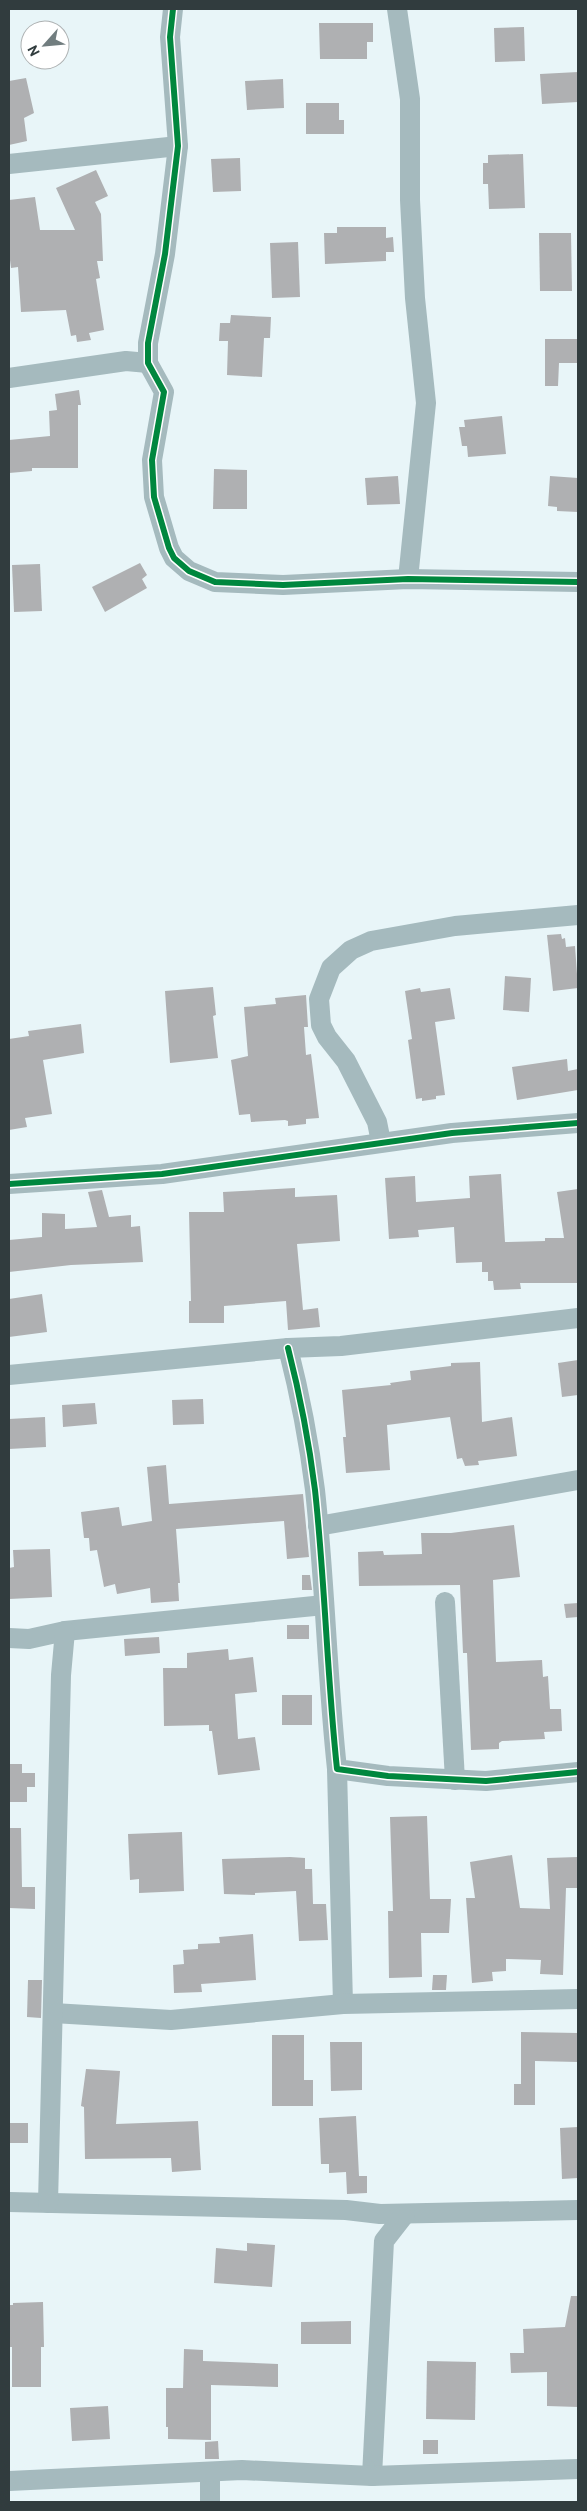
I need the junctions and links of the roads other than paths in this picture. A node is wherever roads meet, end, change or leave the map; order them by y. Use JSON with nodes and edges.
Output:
{"nodes":[{"id":1,"x":173,"y":9,"type":"edge"},
{"id":2,"x":397,"y":9,"type":"edge"},
{"id":3,"x":178,"y":146,"type":"junction"},
{"id":4,"x":9,"y":164,"type":"edge"},
{"id":5,"x":148,"y":362,"type":"junction"},
{"id":6,"x":9,"y":378,"type":"edge"},
{"id":7,"x":408,"y":579,"type":"junction"},
{"id":8,"x":578,"y":582,"type":"edge"},
{"id":9,"x":578,"y":915,"type":"edge"},
{"id":10,"x":578,"y":1123,"type":"edge"},
{"id":11,"x":382,"y":1142,"type":"junction"},
{"id":12,"x":9,"y":1184,"type":"edge"},
{"id":13,"x":578,"y":1318,"type":"edge"},
{"id":14,"x":288,"y":1348,"type":"junction"},
{"id":15,"x":9,"y":1375,"type":"edge"},
{"id":16,"x":578,"y":1480,"type":"edge"},
{"id":17,"x":318,"y":1526,"type":"junction"},
{"id":18,"x":445,"y":1602,"type":"dead end"},
{"id":19,"x":324,"y":1604,"type":"junction"},
{"id":20,"x":65,"y":1631,"type":"junction"},
{"id":21,"x":9,"y":1638,"type":"edge"},
{"id":22,"x":337,"y":1769,"type":"junction"},
{"id":23,"x":578,"y":1772,"type":"edge"},
{"id":24,"x":455,"y":1780,"type":"junction"},
{"id":25,"x":578,"y":1999,"type":"edge"},
{"id":26,"x":343,"y":2004,"type":"junction"},
{"id":27,"x":53,"y":2013,"type":"junction"},
{"id":28,"x":9,"y":2202,"type":"edge"},
{"id":29,"x":48,"y":2203,"type":"junction"},
{"id":30,"x":578,"y":2210,"type":"edge"},
{"id":31,"x":361,"y":2212,"type":"junction"},
{"id":32,"x":405,"y":2214,"type":"junction"},
{"id":33,"x":384,"y":2241,"type":"junction"},
{"id":34,"x":578,"y":2469,"type":"edge"},
{"id":35,"x":210,"y":2472,"type":"junction"},
{"id":36,"x":372,"y":2476,"type":"junction"},
{"id":37,"x":9,"y":2481,"type":"edge"},
{"id":38,"x":210,"y":2502,"type":"edge"}],
"edges":[{"from":1,"to":3,"type":"street"},
{"from":2,"to":7,"type":"street"},
{"from":3,"to":4,"type":"street"},
{"from":3,"to":5,"type":"street"},
{"from":5,"to":6,"type":"street"},
{"from":5,"to":7,"type":"street"},
{"from":7,"to":8,"type":"street"},
{"from":9,"to":11,"type":"street"},
{"from":10,"to":11,"type":"street"},
{"from":11,"to":12,"type":"street"},
{"from":13,"to":14,"type":"street"},
{"from":14,"to":15,"type":"street"},
{"from":14,"to":17,"type":"street"},
{"from":16,"to":17,"type":"street"},
{"from":17,"to":19,"type":"street"},
{"from":18,"to":24,"type":"street"},
{"from":19,"to":20,"type":"street"},
{"from":19,"to":22,"type":"street"},
{"from":20,"to":21,"type":"street"},
{"from":20,"to":27,"type":"street"},
{"from":22,"to":24,"type":"street"},
{"from":22,"to":26,"type":"street"},
{"from":23,"to":24,"type":"street"},
{"from":25,"to":26,"type":"street"},
{"from":26,"to":27,"type":"street"},
{"from":27,"to":29,"type":"street"},
{"from":28,"to":29,"type":"street"},
{"from":29,"to":31,"type":"street"},
{"from":30,"to":32,"type":"street"},
{"from":31,"to":32,"type":"street"},
{"from":31,"to":33,"type":"street"},
{"from":32,"to":33,"type":"street"},
{"from":33,"to":36,"type":"street"},
{"from":34,"to":36,"type":"street"},
{"from":35,"to":36,"type":"street"},
{"from":35,"to":37,"type":"street"},
{"from":35,"to":38,"type":"street"}]}
